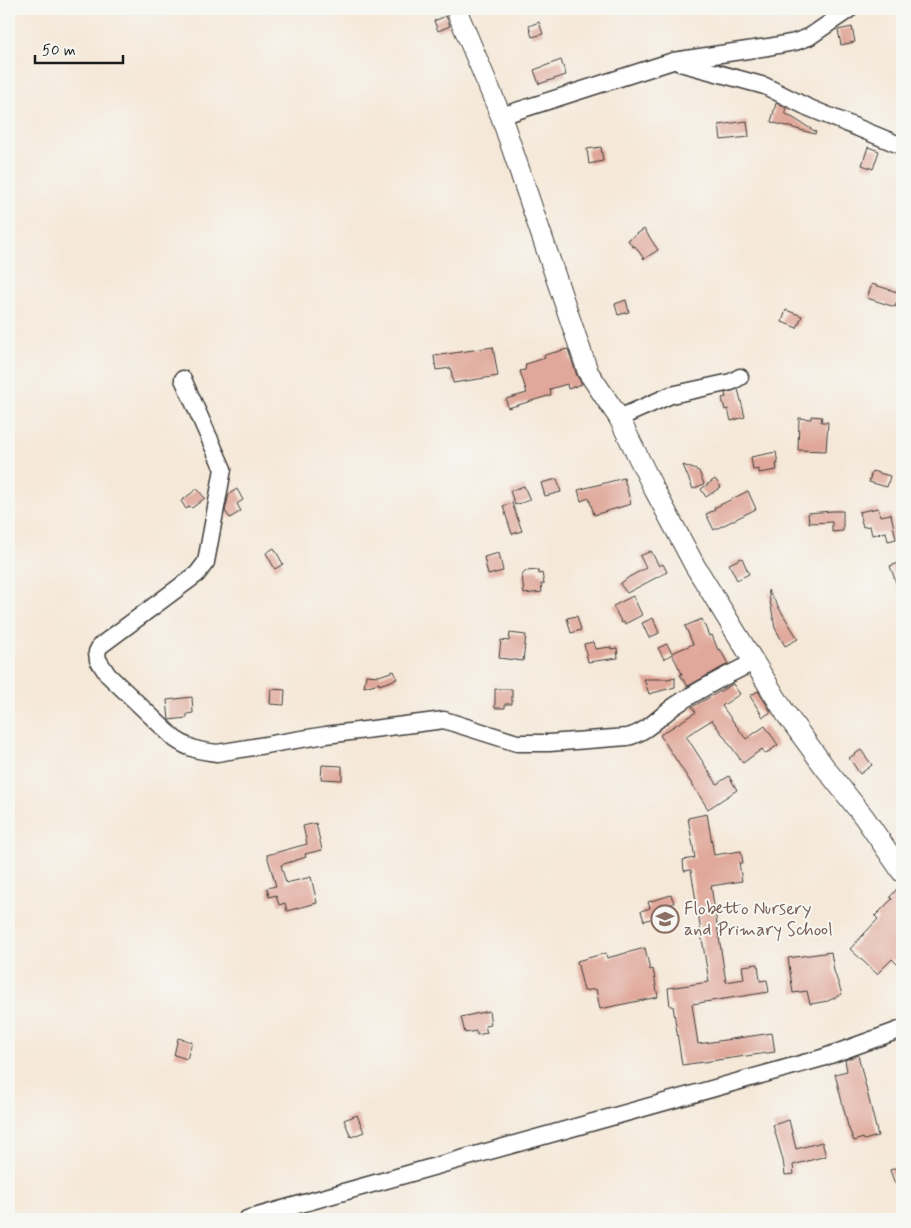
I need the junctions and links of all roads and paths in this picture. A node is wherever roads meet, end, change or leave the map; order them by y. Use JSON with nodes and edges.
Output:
{"nodes":[{"id":1,"x":456,"y":9,"type":"edge"},
{"id":2,"x":850,"y":9,"type":"edge"},
{"id":3,"x":673,"y":61,"type":"junction"},
{"id":4,"x":501,"y":116,"type":"junction"},
{"id":5,"x":902,"y":146,"type":"edge"},
{"id":6,"x":740,"y":377,"type":"dead end"},
{"id":7,"x":183,"y":379,"type":"dead end"},
{"id":8,"x":619,"y":418,"type":"junction"},
{"id":9,"x":754,"y":662,"type":"junction"},
{"id":10,"x":902,"y":872,"type":"edge"},
{"id":11,"x":902,"y":1029,"type":"edge"},
{"id":12,"x":291,"y":1212,"type":"edge"},
{"id":13,"x":247,"y":1219,"type":"edge"}],
"edges":[{"from":1,"to":4,"type":"main road"},
{"from":2,"to":3,"type":"street"},
{"from":3,"to":4,"type":"street"},
{"from":3,"to":5,"type":"street"},
{"from":4,"to":8,"type":"main road"},
{"from":6,"to":8,"type":"street"},
{"from":7,"to":9,"type":"street"},
{"from":8,"to":9,"type":"main road"},
{"from":9,"to":10,"type":"main road"},
{"from":11,"to":12,"type":"street"},
{"from":12,"to":13,"type":"street"}]}
